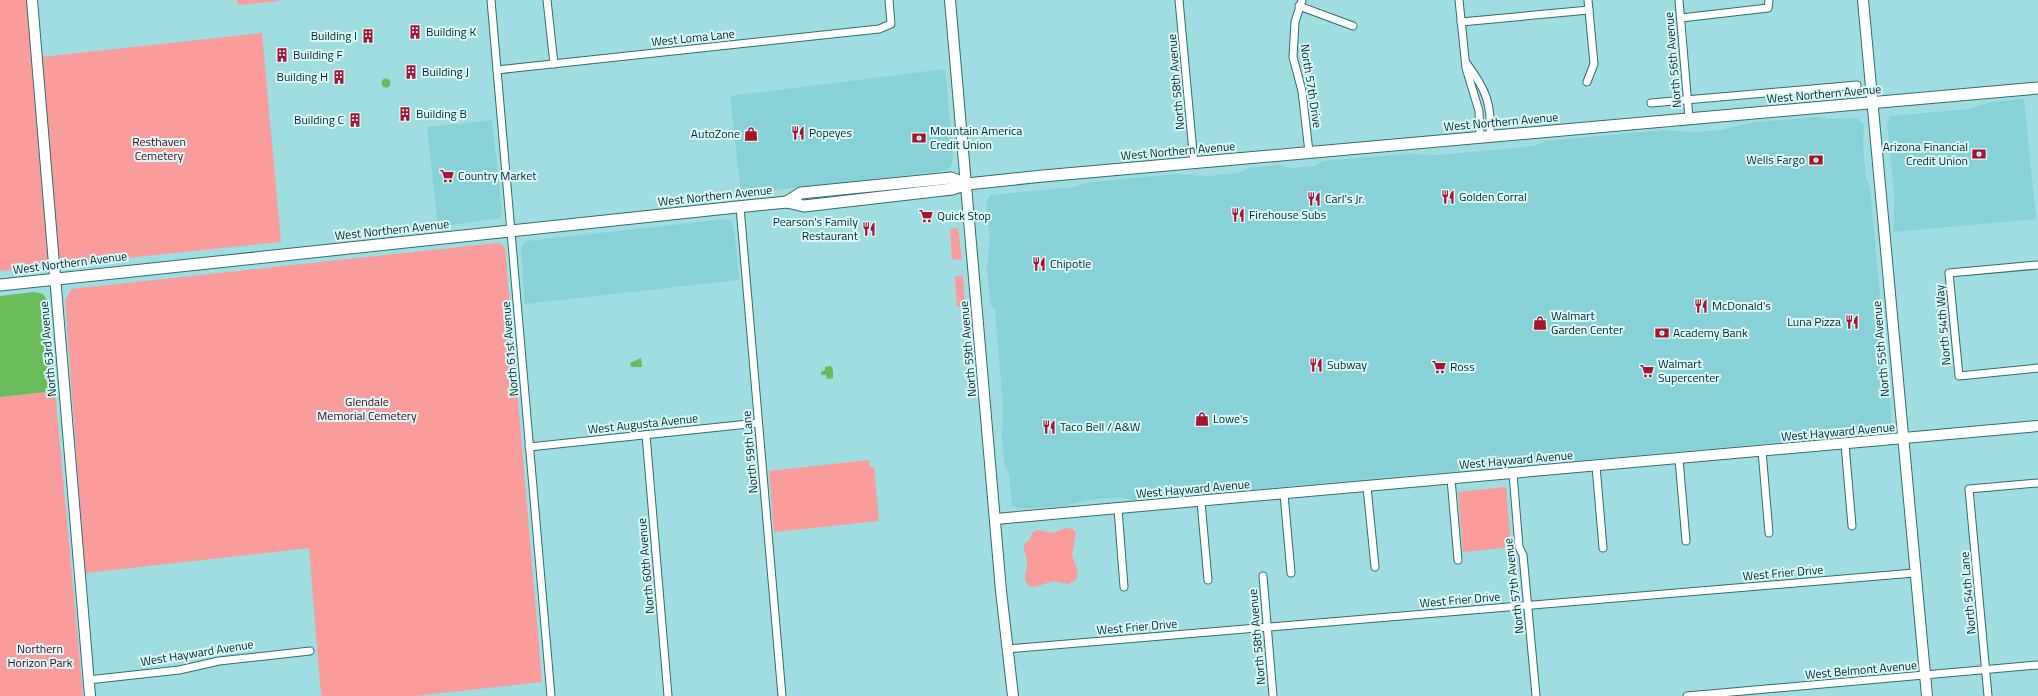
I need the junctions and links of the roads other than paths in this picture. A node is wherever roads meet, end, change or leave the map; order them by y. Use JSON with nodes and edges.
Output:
{"nodes":[{"id":1,"x":32,"y":0,"type":"edge"},
{"id":2,"x":491,"y":0,"type":"edge"},
{"id":3,"x":547,"y":0,"type":"edge"},
{"id":4,"x":889,"y":0,"type":"edge"},
{"id":5,"x":950,"y":0,"type":"edge"},
{"id":6,"x":1180,"y":0,"type":"edge"},
{"id":7,"x":1459,"y":0,"type":"edge"},
{"id":8,"x":1588,"y":0,"type":"edge"},
{"id":9,"x":1679,"y":0,"type":"edge"},
{"id":10,"x":1769,"y":0,"type":"edge"},
{"id":11,"x":1863,"y":0,"type":"edge"},
{"id":12,"x":1301,"y":3,"type":"edge"},
{"id":13,"x":1589,"y":10,"type":"junction"},
{"id":14,"x":1681,"y":18,"type":"junction"},
{"id":15,"x":1461,"y":22,"type":"junction"},
{"id":16,"x":1353,"y":26,"type":"dead end"},
{"id":17,"x":1466,"y":62,"type":"junction"},
{"id":18,"x":554,"y":64,"type":"junction"},
{"id":19,"x":497,"y":70,"type":"junction"},
{"id":20,"x":1587,"y":82,"type":"dead end"},
{"id":21,"x":1857,"y":85,"type":"dead end"},
{"id":22,"x":2038,"y":88,"type":"edge"},
{"id":23,"x":1688,"y":100,"type":"junction"},
{"id":24,"x":1874,"y":103,"type":"junction"},
{"id":25,"x":1651,"y":104,"type":"dead end"},
{"id":26,"x":1690,"y":118,"type":"junction"},
{"id":27,"x":1485,"y":137,"type":"junction"},
{"id":28,"x":1309,"y":152,"type":"junction"},
{"id":29,"x":1194,"y":163,"type":"junction"},
{"id":30,"x":967,"y":184,"type":"junction"},
{"id":31,"x":740,"y":207,"type":"junction"},
{"id":32,"x":512,"y":231,"type":"junction"},
{"id":33,"x":2038,"y":265,"type":"edge"},
{"id":34,"x":55,"y":278,"type":"junction"},
{"id":35,"x":0,"y":285,"type":"edge"},
{"id":36,"x":2038,"y":368,"type":"edge"},
{"id":37,"x":758,"y":423,"type":"junction"},
{"id":38,"x":2038,"y":426,"type":"edge"},
{"id":39,"x":646,"y":435,"type":"junction"},
{"id":40,"x":1902,"y":439,"type":"junction"},
{"id":41,"x":1845,"y":444,"type":"junction"},
{"id":42,"x":529,"y":447,"type":"junction"},
{"id":43,"x":1762,"y":451,"type":"junction"},
{"id":44,"x":1679,"y":459,"type":"junction"},
{"id":45,"x":1596,"y":466,"type":"junction"},
{"id":46,"x":1513,"y":474,"type":"junction"},
{"id":47,"x":1451,"y":479,"type":"junction"},
{"id":48,"x":2038,"y":483,"type":"edge"},
{"id":49,"x":1367,"y":487,"type":"junction"},
{"id":50,"x":1284,"y":494,"type":"junction"},
{"id":51,"x":1201,"y":502,"type":"junction"},
{"id":52,"x":1118,"y":509,"type":"junction"},
{"id":53,"x":995,"y":519,"type":"junction"},
{"id":54,"x":1852,"y":526,"type":"dead end"},
{"id":55,"x":1769,"y":533,"type":"dead end"},
{"id":56,"x":1686,"y":541,"type":"dead end"},
{"id":57,"x":1603,"y":548,"type":"dead end"},
{"id":58,"x":1458,"y":560,"type":"dead end"},
{"id":59,"x":1375,"y":567,"type":"dead end"},
{"id":60,"x":1914,"y":572,"type":"junction"},
{"id":61,"x":1291,"y":573,"type":"dead end"},
{"id":62,"x":1263,"y":576,"type":"dead end"},
{"id":63,"x":1208,"y":580,"type":"dead end"},
{"id":64,"x":1124,"y":587,"type":"dead end"},
{"id":65,"x":1528,"y":606,"type":"junction"},
{"id":66,"x":1268,"y":627,"type":"junction"},
{"id":67,"x":1007,"y":649,"type":"junction"},
{"id":68,"x":310,"y":651,"type":"dead end"},
{"id":69,"x":2038,"y":666,"type":"edge"},
{"id":70,"x":1986,"y":670,"type":"junction"},
{"id":71,"x":1924,"y":676,"type":"junction"},
{"id":72,"x":88,"y":680,"type":"junction"},
{"id":73,"x":90,"y":696,"type":"edge"},
{"id":74,"x":551,"y":696,"type":"edge"},
{"id":75,"x":668,"y":696,"type":"edge"},
{"id":76,"x":782,"y":696,"type":"edge"},
{"id":77,"x":1013,"y":696,"type":"edge"},
{"id":78,"x":1274,"y":696,"type":"edge"},
{"id":79,"x":1536,"y":696,"type":"edge"},
{"id":80,"x":1687,"y":696,"type":"edge"},
{"id":81,"x":1926,"y":696,"type":"edge"},
{"id":82,"x":1988,"y":696,"type":"edge"}],
"edges":[{"from":1,"to":34,"type":"street","name":"North 63rd Avenue"},
{"from":2,"to":19,"type":"street","name":"North 61st Avenue"},
{"from":3,"to":18,"type":"street"},
{"from":4,"to":18,"type":"street","name":"West Loma Lane"},
{"from":5,"to":30,"type":"street","name":"North 59th Avenue"},
{"from":6,"to":29,"type":"street","name":"North 58th Avenue"},
{"from":7,"to":15,"type":"street"},
{"from":8,"to":13,"type":"street"},
{"from":9,"to":14,"type":"street","name":"North 56th Avenue"},
{"from":10,"to":14,"type":"street"},
{"from":11,"to":24,"type":"street","name":"North 55th Avenue"},
{"from":12,"to":16,"type":"street"},
{"from":12,"to":28,"type":"street","name":"North 57th Drive"},
{"from":13,"to":15,"type":"street"},
{"from":13,"to":20,"type":"street"},
{"from":14,"to":23,"type":"street","name":"North 56th Avenue"},
{"from":15,"to":17,"type":"street"},
{"from":17,"to":27,"type":"street"},
{"from":17,"to":27,"type":"street"},
{"from":18,"to":19,"type":"street","name":"West Loma Lane"},
{"from":19,"to":32,"type":"street","name":"North 61st Avenue"},
{"from":21,"to":23,"type":"street","name":"West Northern Avenue"},
{"from":22,"to":24,"type":"main road","name":"West Northern Avenue"},
{"from":23,"to":25,"type":"street","name":"West Northern Avenue"},
{"from":23,"to":26,"type":"street","name":"North 56th Avenue"},
{"from":24,"to":26,"type":"main road","name":"West Northern Avenue"},
{"from":24,"to":40,"type":"street","name":"North 55th Avenue"},
{"from":26,"to":27,"type":"main road","name":"West Northern Avenue"},
{"from":27,"to":28,"type":"main road","name":"West Northern Avenue"},
{"from":28,"to":29,"type":"main road","name":"West Northern Avenue"},
{"from":29,"to":30,"type":"main road","name":"West Northern Avenue"},
{"from":30,"to":31,"type":"main road","name":"West Northern Avenue"},
{"from":30,"to":53,"type":"street","name":"North 59th Avenue"},
{"from":31,"to":32,"type":"main road","name":"West Northern Avenue"},
{"from":31,"to":37,"type":"street","name":"North 59th Lane"},
{"from":32,"to":34,"type":"main road","name":"West Northern Avenue"},
{"from":32,"to":42,"type":"street","name":"North 61st Avenue"},
{"from":33,"to":36,"type":"street","name":"North 54th Way"},
{"from":34,"to":35,"type":"main road","name":"West Northern Avenue"},
{"from":34,"to":72,"type":"street","name":"North 63rd Avenue"},
{"from":37,"to":39,"type":"street","name":"West Augusta Avenue"},
{"from":37,"to":76,"type":"street","name":"North 59th Lane"},
{"from":38,"to":40,"type":"street","name":"West Hayward Avenue"},
{"from":39,"to":42,"type":"street","name":"West Augusta Avenue"},
{"from":39,"to":75,"type":"street","name":"North 60th Avenue"},
{"from":40,"to":41,"type":"street","name":"West Hayward Avenue"},
{"from":40,"to":60,"type":"street","name":"North 55th Avenue"},
{"from":41,"to":43,"type":"street","name":"West Hayward Avenue"},
{"from":41,"to":54,"type":"street"},
{"from":42,"to":74,"type":"street","name":"North 61st Avenue"},
{"from":43,"to":44,"type":"street","name":"West Hayward Avenue"},
{"from":43,"to":55,"type":"street"},
{"from":44,"to":45,"type":"street","name":"West Hayward Avenue"},
{"from":44,"to":56,"type":"street"},
{"from":45,"to":46,"type":"street","name":"West Hayward Avenue"},
{"from":45,"to":57,"type":"street"},
{"from":46,"to":47,"type":"street","name":"West Hayward Avenue"},
{"from":46,"to":65,"type":"street","name":"North 57th Avenue"},
{"from":47,"to":49,"type":"street","name":"West Hayward Avenue"},
{"from":47,"to":58,"type":"street"},
{"from":48,"to":70,"type":"street","name":"North 54th Lane"},
{"from":49,"to":50,"type":"street","name":"West Hayward Avenue"},
{"from":49,"to":59,"type":"street"},
{"from":50,"to":51,"type":"street","name":"West Hayward Avenue"},
{"from":50,"to":61,"type":"street"},
{"from":51,"to":52,"type":"street","name":"West Hayward Avenue"},
{"from":51,"to":63,"type":"street"},
{"from":52,"to":53,"type":"street","name":"West Hayward Avenue"},
{"from":52,"to":64,"type":"street"},
{"from":53,"to":67,"type":"street","name":"North 59th Avenue"},
{"from":60,"to":65,"type":"street","name":"West Frier Drive"},
{"from":60,"to":71,"type":"street","name":"North 55th Avenue"},
{"from":62,"to":66,"type":"street","name":"North 58th Avenue"},
{"from":65,"to":66,"type":"street","name":"West Frier Drive"},
{"from":65,"to":79,"type":"street","name":"North 57th Avenue"},
{"from":66,"to":67,"type":"street","name":"West Frier Drive"},
{"from":66,"to":78,"type":"street","name":"North 58th Avenue"},
{"from":67,"to":77,"type":"street","name":"North 59th Avenue"},
{"from":68,"to":72,"type":"street","name":"West Hayward Avenue"},
{"from":69,"to":70,"type":"street","name":"West Belmont Avenue"},
{"from":70,"to":71,"type":"street","name":"West Belmont Avenue"},
{"from":70,"to":82,"type":"street","name":"North 54th Lane"},
{"from":71,"to":80,"type":"street","name":"West Belmont Avenue"},
{"from":71,"to":81,"type":"street","name":"North 55th Avenue"},
{"from":72,"to":73,"type":"street","name":"North 63rd Avenue"}]}
